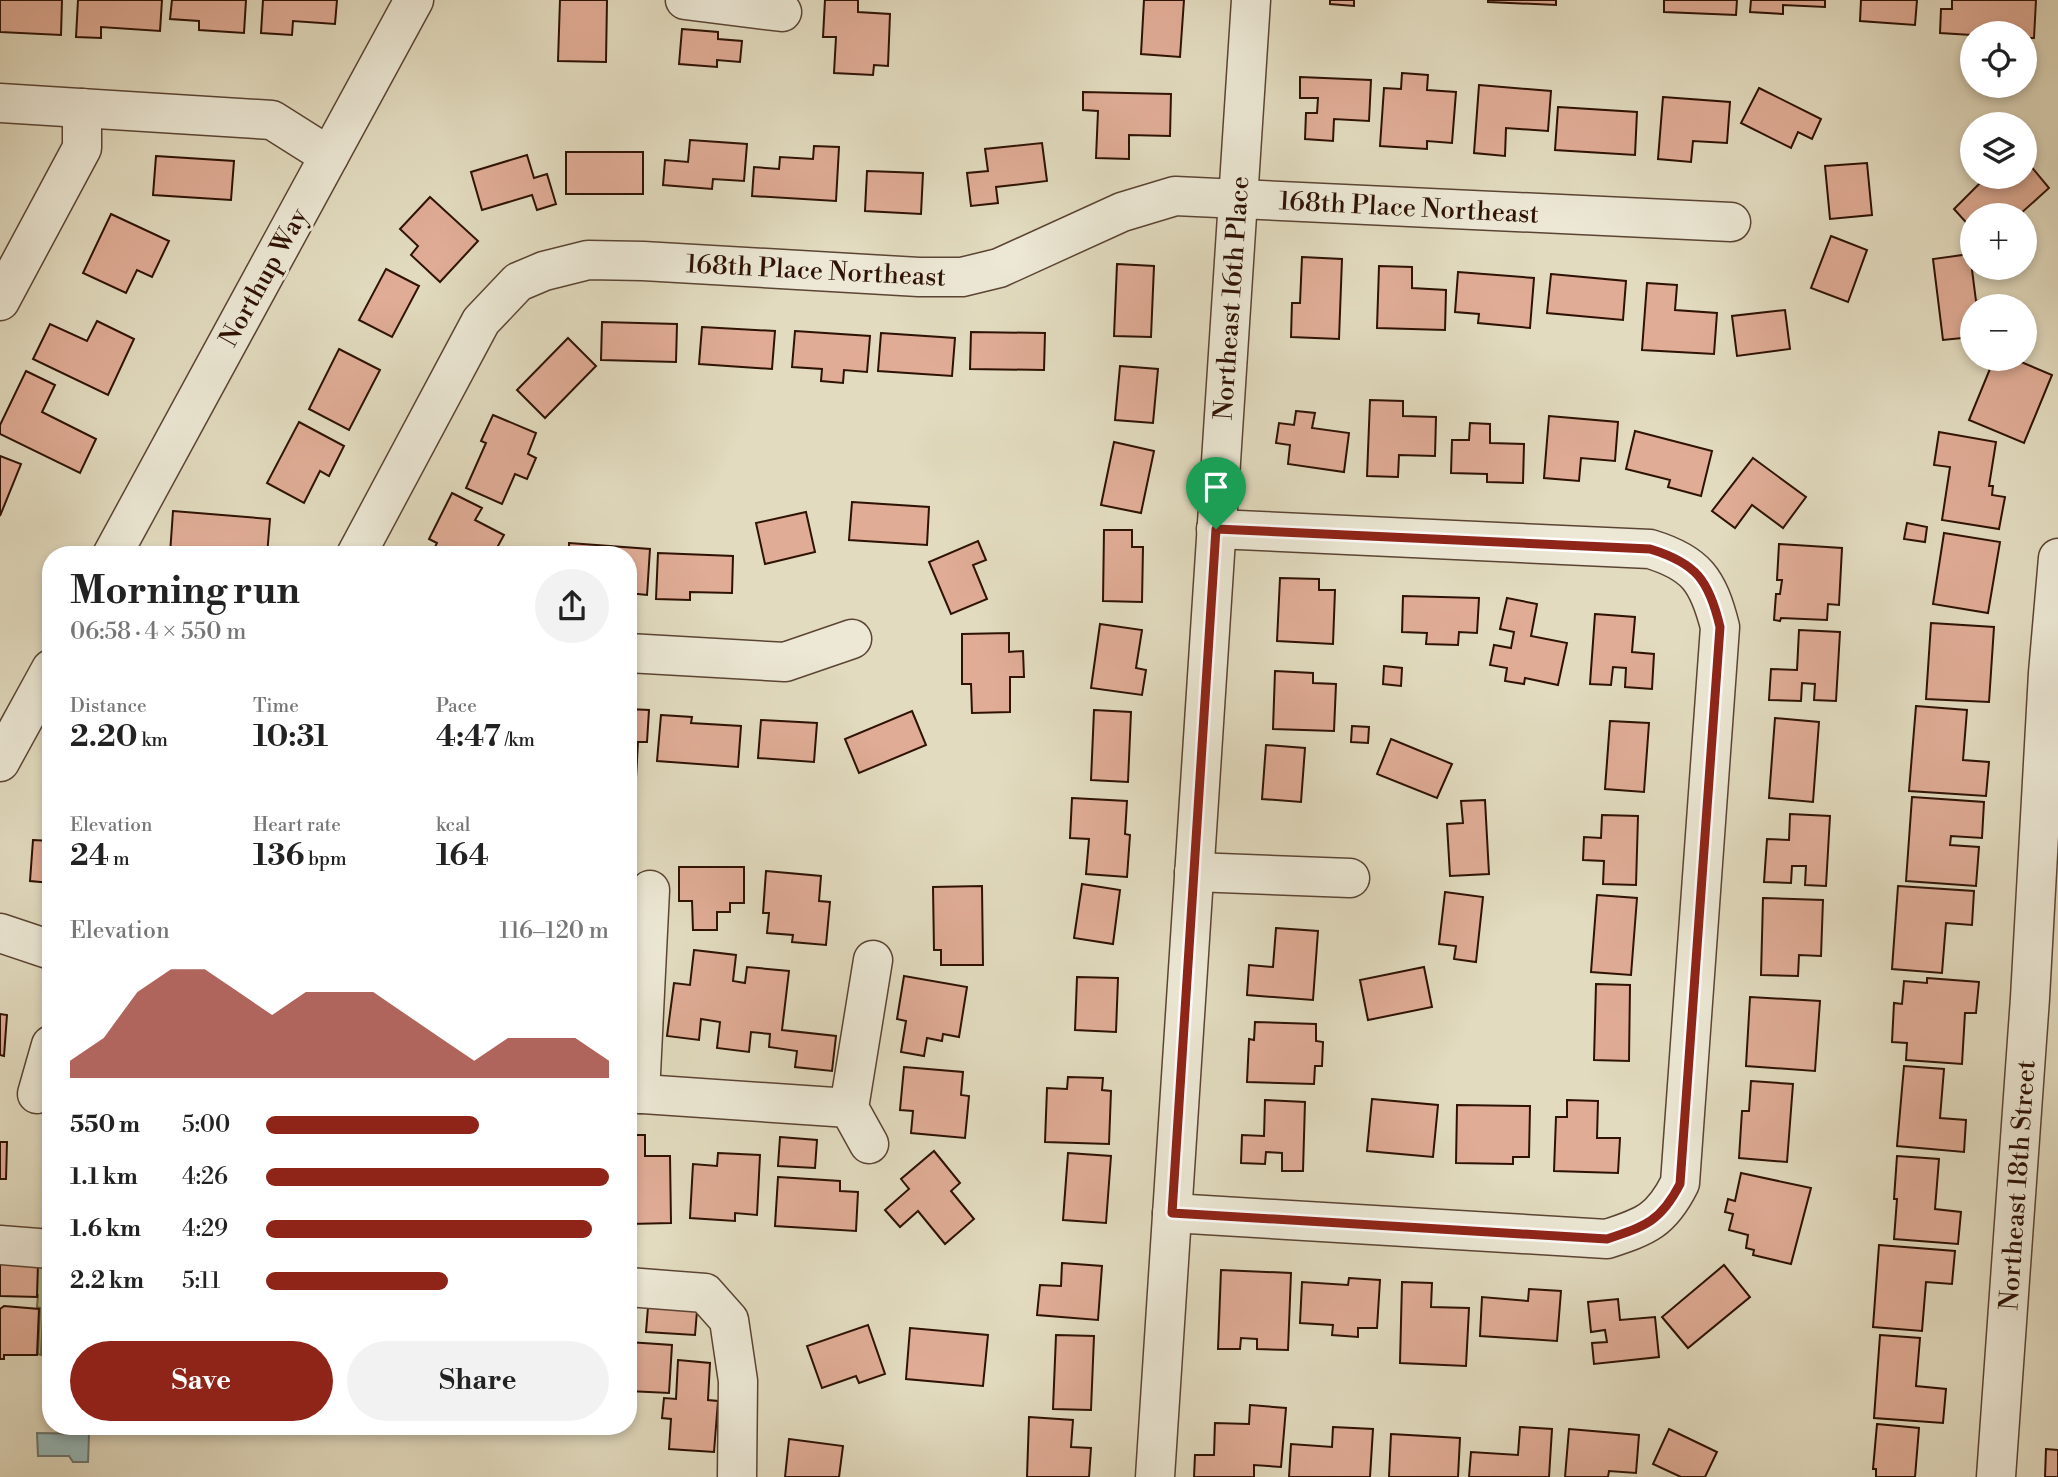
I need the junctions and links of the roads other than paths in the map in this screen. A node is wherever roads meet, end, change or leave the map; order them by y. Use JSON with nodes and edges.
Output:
{"nodes":[{"id":1,"x":414,"y":0,"type":"edge"},
{"id":2,"x":685,"y":0,"type":"edge"},
{"id":3,"x":1251,"y":0,"type":"edge"},
{"id":4,"x":782,"y":12,"type":"dead end"},
{"id":5,"x":0,"y":103,"type":"edge"},
{"id":6,"x":82,"y":108,"type":"junction"},
{"id":7,"x":329,"y":156,"type":"junction"},
{"id":8,"x":1238,"y":199,"type":"junction"},
{"id":9,"x":1731,"y":222,"type":"dead end"},
{"id":10,"x":0,"y":301,"type":"edge"},
{"id":11,"x":1216,"y":529,"type":"junction"},
{"id":12,"x":117,"y":546,"type":"edge"},
{"id":13,"x":361,"y":546,"type":"edge"},
{"id":14,"x":2058,"y":558,"type":"edge"},
{"id":15,"x":852,"y":639,"type":"dead end"},
{"id":16,"x":637,"y":654,"type":"edge"},
{"id":17,"x":42,"y":685,"type":"edge"},
{"id":18,"x":0,"y":762,"type":"edge"},
{"id":19,"x":1194,"y":872,"type":"junction"},
{"id":20,"x":1350,"y":878,"type":"dead end"},
{"id":21,"x":650,"y":890,"type":"dead end"},
{"id":22,"x":0,"y":933,"type":"edge"},
{"id":23,"x":42,"y":947,"type":"edge"},
{"id":24,"x":873,"y":960,"type":"dead end"},
{"id":25,"x":2044,"y":999,"type":"edge"},
{"id":26,"x":637,"y":1056,"type":"edge"},
{"id":27,"x":42,"y":1076,"type":"edge"},
{"id":28,"x":37,"y":1094,"type":"dead end"},
{"id":29,"x":637,"y":1094,"type":"edge"},
{"id":30,"x":849,"y":1108,"type":"junction"},
{"id":31,"x":869,"y":1144,"type":"dead end"},
{"id":32,"x":1172,"y":1213,"type":"junction"},
{"id":33,"x":0,"y":1245,"type":"edge"},
{"id":34,"x":42,"y":1248,"type":"edge"},
{"id":35,"x":637,"y":1288,"type":"edge"},
{"id":36,"x":737,"y":1477,"type":"edge"},
{"id":37,"x":1155,"y":1477,"type":"edge"},
{"id":38,"x":1996,"y":1477,"type":"edge"}],
"edges":[{"from":1,"to":7,"type":"street","name":"Northup Way"},
{"from":2,"to":4,"type":"street"},
{"from":3,"to":8,"type":"street","name":"Northeast 16th Place"},
{"from":5,"to":6,"type":"street"},
{"from":6,"to":7,"type":"street"},
{"from":6,"to":10,"type":"street"},
{"from":7,"to":12,"type":"street","name":"Northup Way"},
{"from":8,"to":9,"type":"street","name":"168th Place Northeast"},
{"from":8,"to":11,"type":"street","name":"Northeast 16th Place"},
{"from":8,"to":13,"type":"street","name":"168th Place Northeast"},
{"from":11,"to":19,"type":"street","name":"Northeast 16th Place"},
{"from":11,"to":32,"type":"street"},
{"from":14,"to":25,"type":"street","name":"Northeast 18th Street"},
{"from":15,"to":16,"type":"street"},
{"from":17,"to":18,"type":"street"},
{"from":19,"to":20,"type":"street"},
{"from":19,"to":32,"type":"street","name":"Northeast 16th Place"},
{"from":21,"to":26,"type":"street"},
{"from":22,"to":23,"type":"street"},
{"from":24,"to":30,"type":"street"},
{"from":25,"to":38,"type":"street","name":"Northeast 18th Street"},
{"from":27,"to":28,"type":"street"},
{"from":29,"to":30,"type":"street"},
{"from":30,"to":31,"type":"street"},
{"from":32,"to":37,"type":"street","name":"Northeast 16th Place"},
{"from":33,"to":34,"type":"street"},
{"from":35,"to":36,"type":"street"}]}
